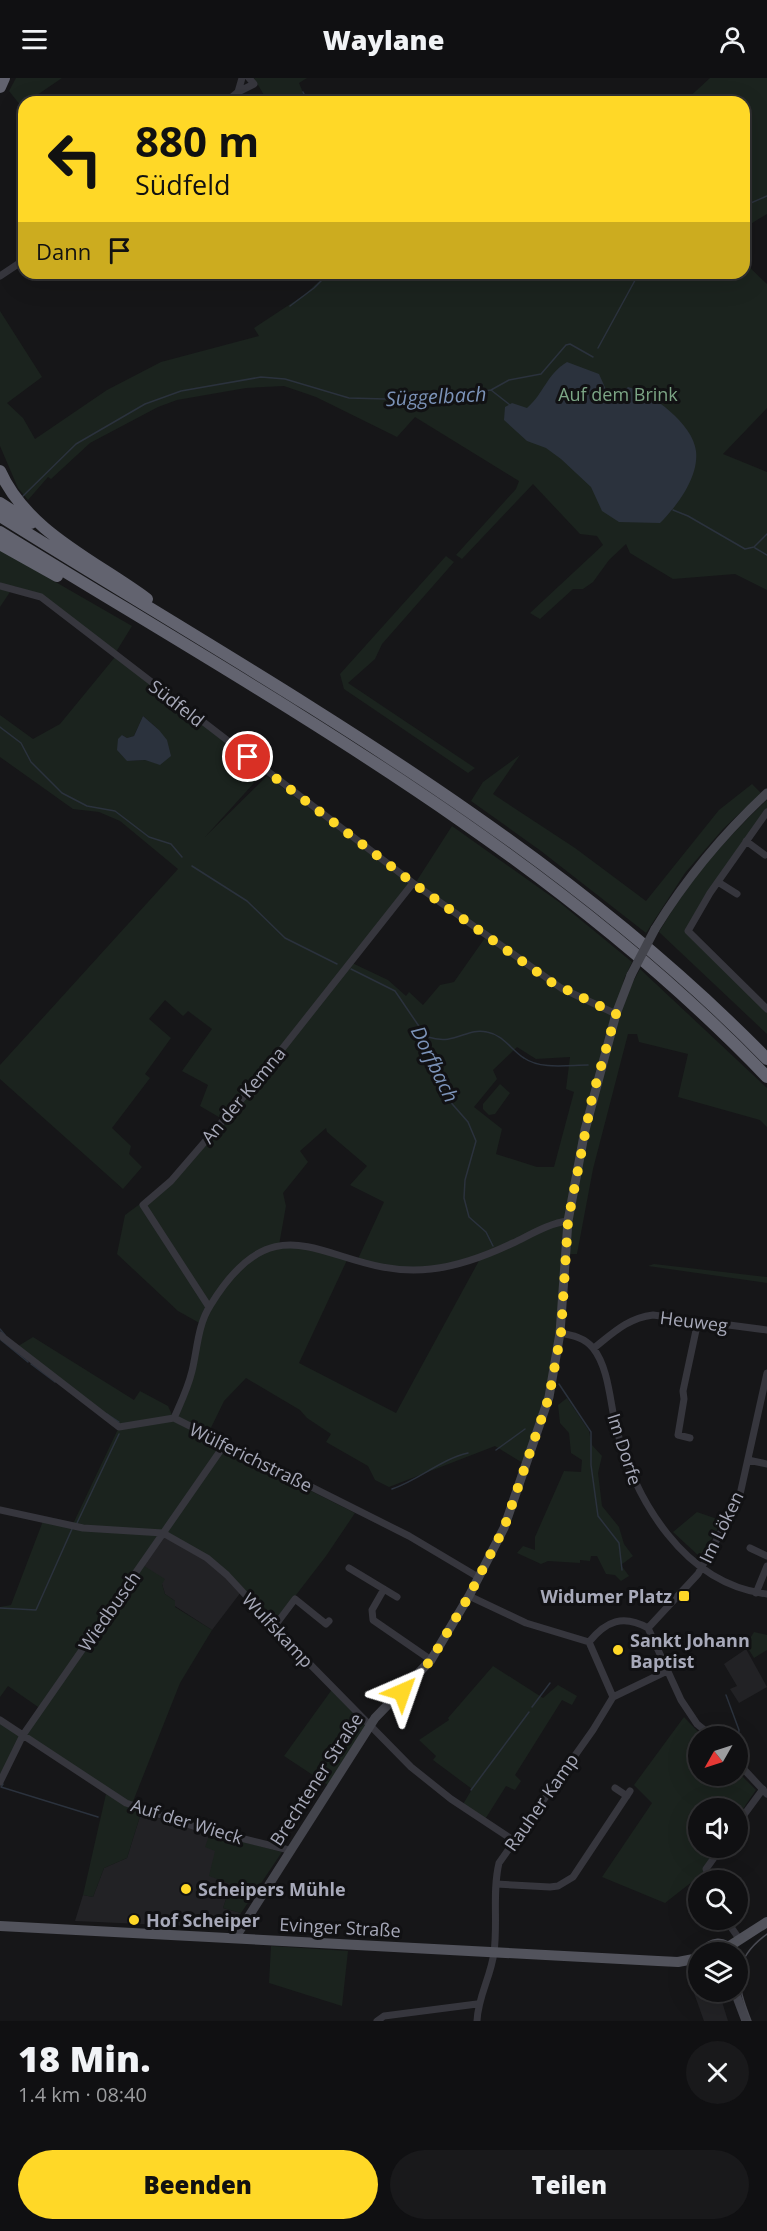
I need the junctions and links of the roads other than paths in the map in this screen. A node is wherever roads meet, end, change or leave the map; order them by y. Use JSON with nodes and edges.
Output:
{"nodes":[{"id":1,"x":4,"y":78,"type":"edge"},
{"id":2,"x":242,"y":78,"type":"edge"},
{"id":3,"x":251,"y":81,"type":"edge"},
{"id":4,"x":0,"y":87,"type":"edge"},
{"id":5,"x":238,"y":92,"type":"junction"},
{"id":6,"x":233,"y":96,"type":"edge"},
{"id":7,"x":18,"y":264,"type":"edge"},
{"id":8,"x":0,"y":276,"type":"edge"},
{"id":9,"x":0,"y":471,"type":"edge"},
{"id":10,"x":0,"y":503,"type":"edge"},
{"id":11,"x":0,"y":516,"type":"edge"},
{"id":12,"x":0,"y":532,"type":"edge"},
{"id":13,"x":53,"y":535,"type":"junction"},
{"id":14,"x":0,"y":544,"type":"edge"},
{"id":15,"x":0,"y":586,"type":"edge"},
{"id":16,"x":150,"y":625,"type":"junction"},
{"id":17,"x":190,"y":633,"type":"junction"},
{"id":18,"x":767,"y":793,"type":"edge"},
{"id":19,"x":767,"y":812,"type":"edge"},
{"id":20,"x":746,"y":841,"type":"junction"},
{"id":21,"x":765,"y":855,"type":"dead end"},
{"id":22,"x":718,"y":882,"type":"junction"},
{"id":23,"x":413,"y":883,"type":"junction"},
{"id":24,"x":737,"y":894,"type":"dead end"},
{"id":25,"x":767,"y":1009,"type":"edge"},
{"id":26,"x":616,"y":1014,"type":"junction"},
{"id":27,"x":767,"y":1059,"type":"edge"},
{"id":28,"x":767,"y":1077,"type":"edge"},
{"id":29,"x":568,"y":1221,"type":"junction"},
{"id":30,"x":208,"y":1307,"type":"junction"},
{"id":31,"x":698,"y":1321,"type":"junction"},
{"id":32,"x":767,"y":1330,"type":"edge"},
{"id":33,"x":561,"y":1333,"type":"junction"},
{"id":34,"x":0,"y":1335,"type":"edge"},
{"id":35,"x":594,"y":1348,"type":"junction"},
{"id":36,"x":767,"y":1373,"type":"edge"},
{"id":37,"x":763,"y":1410,"type":"edge"},
{"id":38,"x":174,"y":1418,"type":"junction"},
{"id":39,"x":690,"y":1438,"type":"dead end"},
{"id":40,"x":225,"y":1444,"type":"junction"},
{"id":41,"x":747,"y":1461,"type":"junction"},
{"id":42,"x":767,"y":1464,"type":"edge"},
{"id":43,"x":0,"y":1510,"type":"edge"},
{"id":44,"x":163,"y":1533,"type":"junction"},
{"id":45,"x":750,"y":1548,"type":"dead end"},
{"id":46,"x":767,"y":1556,"type":"edge"},
{"id":47,"x":767,"y":1566,"type":"edge"},
{"id":48,"x":348,"y":1568,"type":"dead end"},
{"id":49,"x":702,"y":1568,"type":"junction"},
{"id":50,"x":478,"y":1577,"type":"junction"},
{"id":51,"x":384,"y":1589,"type":"junction"},
{"id":52,"x":756,"y":1593,"type":"junction"},
{"id":53,"x":767,"y":1594,"type":"edge"},
{"id":54,"x":469,"y":1596,"type":"junction"},
{"id":55,"x":397,"y":1597,"type":"dead end"},
{"id":56,"x":329,"y":1622,"type":"dead end"},
{"id":57,"x":274,"y":1627,"type":"junction"},
{"id":58,"x":648,"y":1628,"type":"junction"},
{"id":59,"x":588,"y":1642,"type":"junction"},
{"id":60,"x":431,"y":1660,"type":"junction"},
{"id":61,"x":667,"y":1671,"type":"junction"},
{"id":62,"x":613,"y":1697,"type":"junction"},
{"id":63,"x":0,"y":1720,"type":"edge"},
{"id":64,"x":370,"y":1725,"type":"junction"},
{"id":65,"x":702,"y":1726,"type":"edge"},
{"id":66,"x":23,"y":1735,"type":"junction"},
{"id":67,"x":748,"y":1773,"type":"edge"},
{"id":68,"x":0,"y":1782,"type":"edge"},
{"id":69,"x":615,"y":1788,"type":"dead end"},
{"id":70,"x":765,"y":1791,"type":"edge"},
{"id":71,"x":748,"y":1811,"type":"edge"},
{"id":72,"x":513,"y":1840,"type":"junction"},
{"id":73,"x":289,"y":1850,"type":"junction"},
{"id":74,"x":496,"y":1884,"type":"junction"},
{"id":75,"x":767,"y":1924,"type":"edge"},
{"id":76,"x":0,"y":1926,"type":"edge"},
{"id":77,"x":733,"y":1930,"type":"edge"},
{"id":78,"x":235,"y":1938,"type":"junction"},
{"id":79,"x":740,"y":1940,"type":"joint"},
{"id":80,"x":743,"y":1942,"type":"edge"},
{"id":81,"x":494,"y":1952,"type":"junction"},
{"id":82,"x":688,"y":1960,"type":"edge"},
{"id":83,"x":678,"y":1962,"type":"junction"},
{"id":84,"x":688,"y":1963,"type":"edge"},
{"id":85,"x":739,"y":2002,"type":"edge"},
{"id":86,"x":477,"y":2004,"type":"junction"},
{"id":87,"x":376,"y":2021,"type":"edge"},
{"id":88,"x":477,"y":2021,"type":"edge"},
{"id":89,"x":746,"y":2021,"type":"edge"}],
"edges":[{"from":1,"to":4,"type":"highway"},
{"from":2,"to":5,"type":"street"},
{"from":3,"to":5,"type":"street"},
{"from":5,"to":6,"type":"street"},
{"from":7,"to":8,"type":"street"},
{"from":9,"to":13,"type":"highway"},
{"from":10,"to":13,"type":"highway"},
{"from":11,"to":17,"type":"highway"},
{"from":12,"to":16,"type":"highway"},
{"from":13,"to":17,"type":"highway"},
{"from":14,"to":16,"type":"highway"},
{"from":15,"to":23,"type":"street","name":"Südfeld"},
{"from":16,"to":28,"type":"highway"},
{"from":17,"to":27,"type":"highway"},
{"from":18,"to":26,"type":"street","name":"Brechtener Straße","bridge":true},
{"from":19,"to":20,"type":"street"},
{"from":20,"to":21,"type":"street"},
{"from":20,"to":22,"type":"street"},
{"from":22,"to":24,"type":"street"},
{"from":22,"to":25,"type":"street"},
{"from":23,"to":26,"type":"street","name":"Südfeld"},
{"from":23,"to":30,"type":"street","name":"An der Kemna"},
{"from":26,"to":29,"type":"street","name":"Brechtener Straße"},
{"from":29,"to":30,"type":"street"},
{"from":29,"to":33,"type":"street","name":"Brechtener Straße"},
{"from":30,"to":38,"type":"street"},
{"from":31,"to":32,"type":"street","name":"Heuweg"},
{"from":31,"to":35,"type":"street","name":"Heuweg"},
{"from":31,"to":39,"type":"street"},
{"from":33,"to":35,"type":"street"},
{"from":33,"to":50,"type":"street","name":"Brechtener Straße"},
{"from":34,"to":38,"type":"street","name":"Wülferichstraße"},
{"from":35,"to":49,"type":"street","name":"Im Dorfe"},
{"from":36,"to":37,"type":"street","name":"Im Löken"},
{"from":37,"to":41,"type":"street","name":"Im Löken"},
{"from":38,"to":40,"type":"street","name":"Wülferichstraße"},
{"from":40,"to":44,"type":"street","name":"Wiedbusch"},
{"from":40,"to":50,"type":"street","name":"Wülferichstraße"},
{"from":41,"to":42,"type":"street"},
{"from":41,"to":49,"type":"street","name":"Im Löken"},
{"from":43,"to":44,"type":"street","name":"Wulfskamp"},
{"from":44,"to":57,"type":"street","name":"Wulfskamp"},
{"from":44,"to":66,"type":"street","name":"Wiedbusch"},
{"from":45,"to":46,"type":"street"},
{"from":47,"to":52,"type":"street"},
{"from":48,"to":51,"type":"street"},
{"from":49,"to":52,"type":"street","name":"Im Dorfe"},
{"from":49,"to":58,"type":"street","name":"Im Löken"},
{"from":50,"to":54,"type":"street","name":"Brechtener Straße"},
{"from":51,"to":55,"type":"street"},
{"from":51,"to":60,"type":"street"},
{"from":52,"to":53,"type":"street","name":"Im Dorfe"},
{"from":54,"to":59,"type":"street"},
{"from":54,"to":60,"type":"street","name":"Brechtener Straße"},
{"from":56,"to":57,"type":"street"},
{"from":57,"to":64,"type":"street","name":"Wulfskamp"},
{"from":58,"to":59,"type":"street"},
{"from":58,"to":61,"type":"street"},
{"from":59,"to":62,"type":"street"},
{"from":60,"to":64,"type":"street","name":"Brechtener Straße"},
{"from":61,"to":62,"type":"street"},
{"from":61,"to":65,"type":"street"},
{"from":62,"to":72,"type":"street","name":"Rauher Kamp"},
{"from":63,"to":66,"type":"street","name":"Auf der Wieck"},
{"from":64,"to":72,"type":"street","name":"Wulfskamp"},
{"from":64,"to":73,"type":"street","name":"Brechtener Straße"},
{"from":66,"to":68,"type":"street","name":"Wiedbusch"},
{"from":66,"to":73,"type":"street","name":"Auf der Wieck"},
{"from":67,"to":70,"type":"street"},
{"from":69,"to":74,"type":"street"},
{"from":70,"to":71,"type":"street"},
{"from":72,"to":74,"type":"street","name":"Rauher Kamp"},
{"from":73,"to":78,"type":"street","name":"Brechtener Straße"},
{"from":74,"to":81,"type":"street","name":"Rauher Kamp"},
{"from":75,"to":79,"type":"main road"},
{"from":75,"to":80,"type":"main road"},
{"from":76,"to":78,"type":"main road","name":"Evinger Straße"},
{"from":77,"to":79,"type":"street"},
{"from":78,"to":81,"type":"main road","name":"Evinger Straße"},
{"from":81,"to":83,"type":"main road","name":"Evinger Straße"},
{"from":81,"to":86,"type":"street","name":"Rauher Kamp"},
{"from":82,"to":83,"type":"main road","name":"Evinger Straße"},
{"from":83,"to":84,"type":"main road","name":"Evinger Straße"},
{"from":85,"to":89,"type":"street"},
{"from":86,"to":87,"type":"street"},
{"from":86,"to":88,"type":"street","name":"Rauher Kamp"}]}
